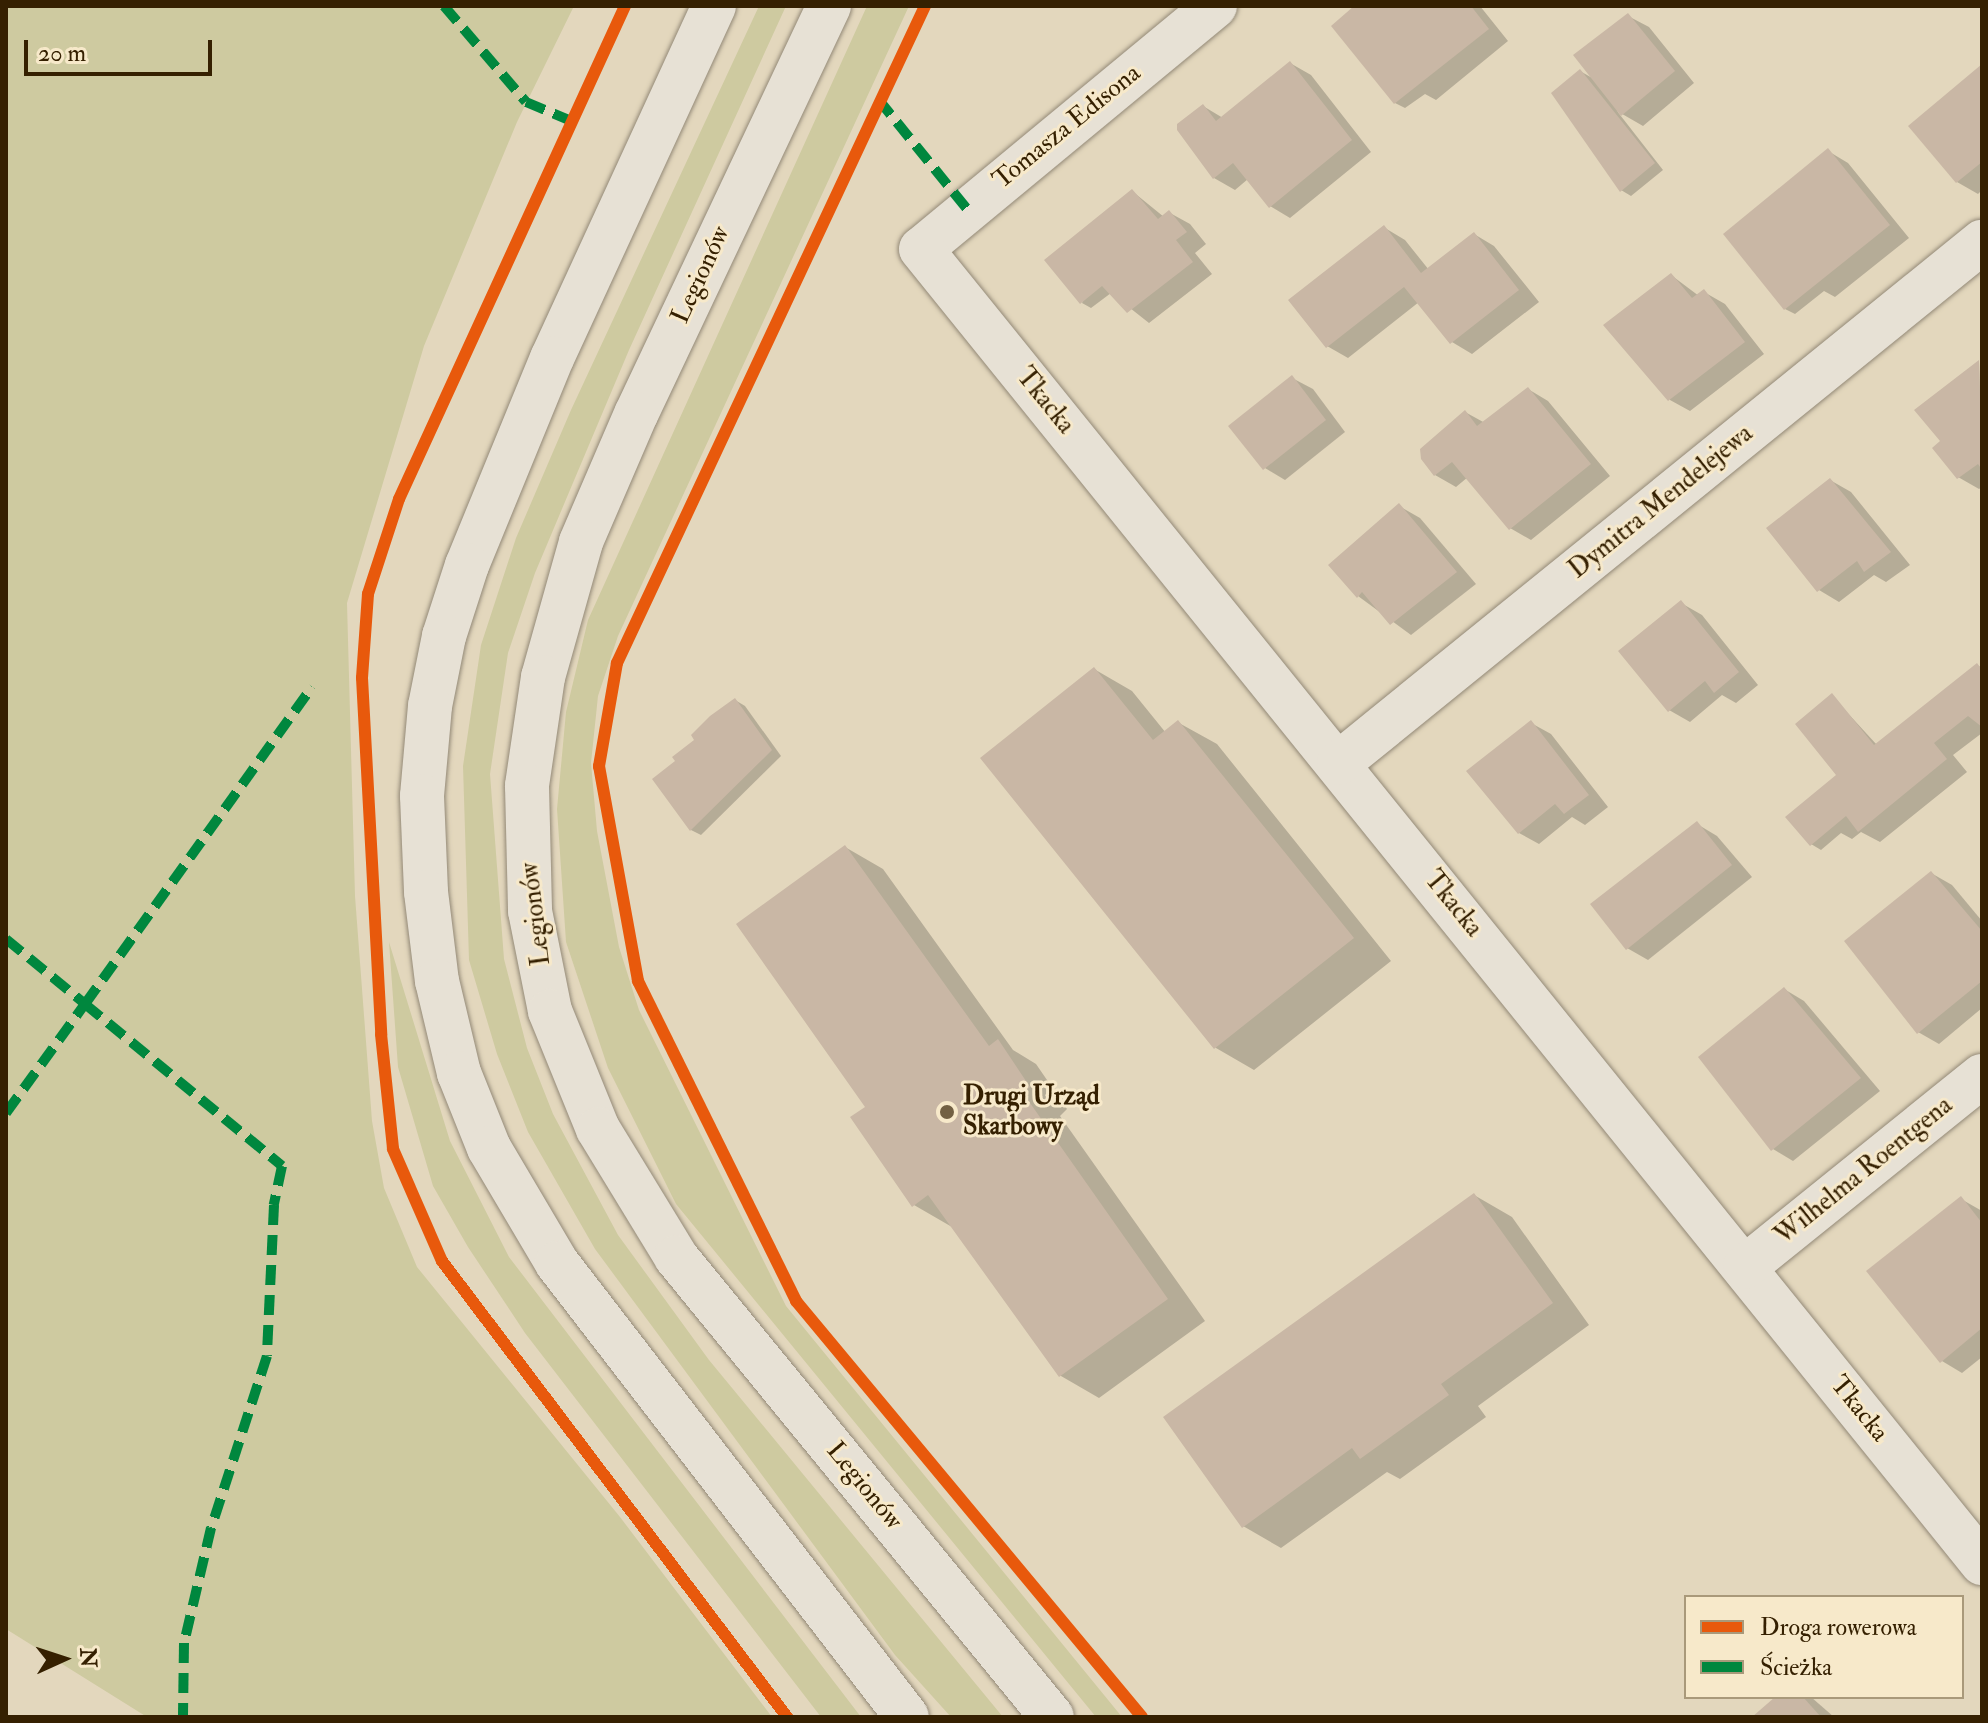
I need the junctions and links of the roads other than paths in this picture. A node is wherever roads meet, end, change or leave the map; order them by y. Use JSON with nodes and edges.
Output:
{"nodes":[{"id":1,"x":714,"y":6,"type":"edge"},
{"id":2,"x":829,"y":6,"type":"edge"},
{"id":3,"x":1215,"y":6,"type":"edge"},
{"id":4,"x":1982,"y":242,"type":"edge"},
{"id":5,"x":921,"y":249,"type":"joint"},
{"id":6,"x":1339,"y":763,"type":"junction"},
{"id":7,"x":1982,"y":1076,"type":"edge"},
{"id":8,"x":1745,"y":1267,"type":"junction"},
{"id":9,"x":1982,"y":1563,"type":"edge"},
{"id":10,"x":907,"y":1717,"type":"edge"},
{"id":11,"x":1052,"y":1717,"type":"edge"}],
"edges":[{"from":1,"to":10,"type":"street"},
{"from":2,"to":11,"type":"street","name":"Legionów"},
{"from":3,"to":5,"type":"street","name":"Tomasza Edisona"},
{"from":4,"to":6,"type":"street","name":"Dymitra Mendelejewa"},
{"from":5,"to":6,"type":"street","name":"Tkacka"},
{"from":6,"to":8,"type":"street","name":"Tkacka"},
{"from":7,"to":8,"type":"street","name":"Wilhelma Roentgena"},
{"from":8,"to":9,"type":"street","name":"Tkacka"}]}
